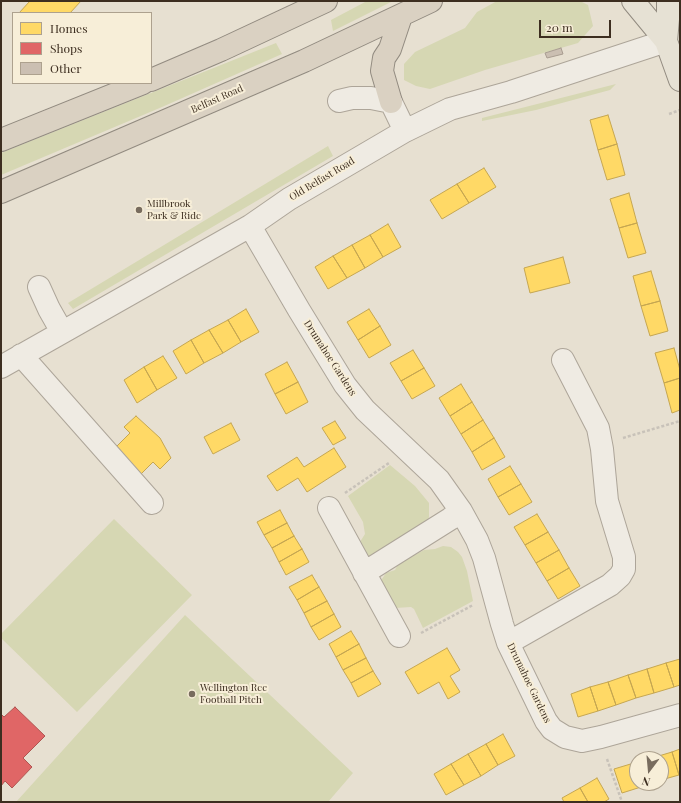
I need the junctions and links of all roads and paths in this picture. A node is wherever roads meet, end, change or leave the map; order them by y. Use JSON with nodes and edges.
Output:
{"nodes":[{"id":1,"x":326,"y":1,"type":"edge"},
{"id":2,"x":431,"y":1,"type":"edge"},
{"id":3,"x":633,"y":1,"type":"edge"},
{"id":4,"x":668,"y":1,"type":"edge"},
{"id":5,"x":401,"y":16,"type":"junction"},
{"id":6,"x":666,"y":41,"type":"junction"},
{"id":7,"x":152,"y":80,"type":"edge"},
{"id":8,"x":680,"y":80,"type":"edge"},
{"id":9,"x":141,"y":84,"type":"edge"},
{"id":10,"x":339,"y":101,"type":"dead end"},
{"id":11,"x":391,"y":102,"type":"junction"},
{"id":12,"x":680,"y":110,"type":"edge"},
{"id":13,"x":669,"y":114,"type":"dead end"},
{"id":14,"x":405,"y":131,"type":"junction"},
{"id":15,"x":1,"y":140,"type":"edge"},
{"id":16,"x":1,"y":192,"type":"edge"},
{"id":17,"x":250,"y":226,"type":"junction"},
{"id":18,"x":39,"y":287,"type":"dead end"},
{"id":19,"x":62,"y":332,"type":"junction"},
{"id":20,"x":21,"y":356,"type":"junction"},
{"id":21,"x":563,"y":360,"type":"dead end"},
{"id":22,"x":1,"y":367,"type":"edge"},
{"id":23,"x":680,"y":421,"type":"edge"},
{"id":24,"x":601,"y":444,"type":"junction"},
{"id":25,"x":407,"y":451,"type":"junction"},
{"id":26,"x":152,"y":503,"type":"dead end"},
{"id":27,"x":329,"y":508,"type":"joint"},
{"id":28,"x":461,"y":511,"type":"junction"},
{"id":29,"x":364,"y":573,"type":"junction"},
{"id":30,"x":493,"y":593,"type":"junction"},
{"id":31,"x":399,"y":636,"type":"joint"},
{"id":32,"x":508,"y":643,"type":"junction"},
{"id":33,"x":680,"y":715,"type":"edge"},
{"id":34,"x":601,"y":738,"type":"junction"},
{"id":35,"x":622,"y":802,"type":"edge"}],
"edges":[{"from":1,"to":7,"type":"highway"},
{"from":2,"to":5,"type":"highway","name":"Belfast Road"},
{"from":3,"to":6,"type":"main road"},
{"from":4,"to":6,"type":"main road"},
{"from":5,"to":11,"type":"highway"},
{"from":5,"to":16,"type":"highway","name":"Belfast Road"},
{"from":6,"to":8,"type":"main road"},
{"from":6,"to":14,"type":"street","name":"Old Belfast Road"},
{"from":9,"to":15,"type":"highway"},
{"from":10,"to":11,"type":"street"},
{"from":11,"to":14,"type":"street"},
{"from":12,"to":13,"type":"path"},
{"from":14,"to":17,"type":"street","name":"Old Belfast Road"},
{"from":17,"to":19,"type":"street","name":"Old Belfast Road"},
{"from":17,"to":25,"type":"street","name":"Drumahoe Gardens"},
{"from":18,"to":19,"type":"street"},
{"from":19,"to":20,"type":"street","name":"Old Belfast Road"},
{"from":20,"to":22,"type":"street","name":"Old Belfast Road"},
{"from":20,"to":26,"type":"street"},
{"from":21,"to":24,"type":"street"},
{"from":23,"to":24,"type":"path"},
{"from":24,"to":32,"type":"street"},
{"from":25,"to":27,"type":"path"},
{"from":25,"to":28,"type":"street","name":"Drumahoe Gardens"},
{"from":27,"to":29,"type":"street"},
{"from":28,"to":29,"type":"street"},
{"from":28,"to":30,"type":"street","name":"Drumahoe Gardens"},
{"from":29,"to":31,"type":"street"},
{"from":30,"to":31,"type":"path"},
{"from":30,"to":32,"type":"street","name":"Drumahoe Gardens"},
{"from":32,"to":34,"type":"street","name":"Drumahoe Gardens"},
{"from":33,"to":34,"type":"street","name":"Drumahoe Gardens"},
{"from":34,"to":35,"type":"path"}]}
